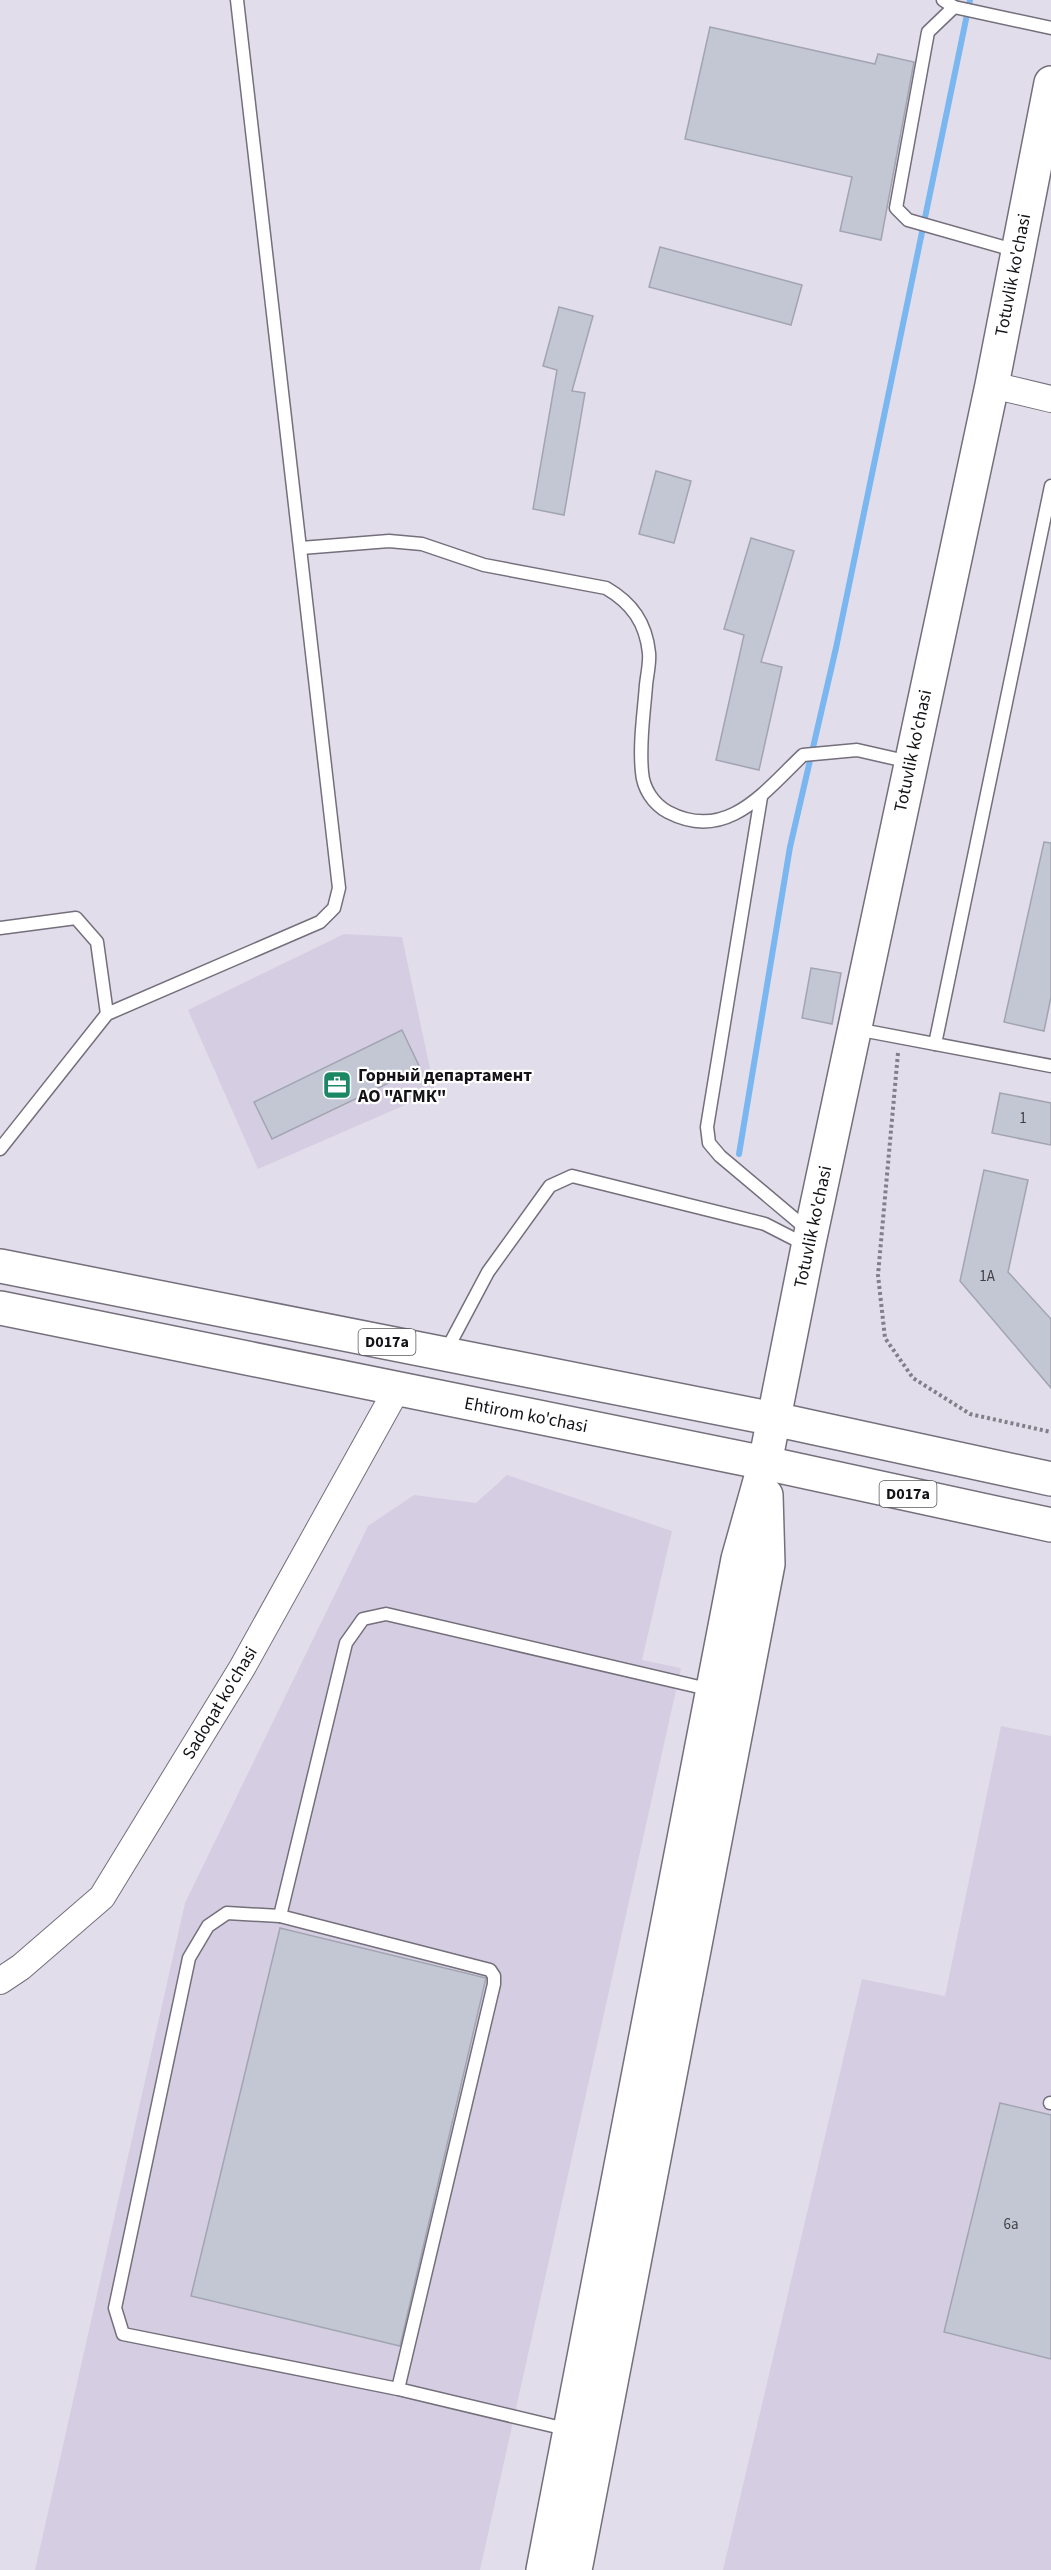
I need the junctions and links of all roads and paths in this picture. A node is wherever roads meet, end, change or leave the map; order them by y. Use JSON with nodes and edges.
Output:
{"nodes":[{"id":1,"x":237,"y":0,"type":"edge"},
{"id":2,"x":943,"y":0,"type":"edge"},
{"id":3,"x":959,"y":8,"type":"junction"},
{"id":4,"x":1051,"y":28,"type":"edge"},
{"id":5,"x":1051,"y":83,"type":"edge"},
{"id":6,"x":1018,"y":252,"type":"junction"},
{"id":7,"x":992,"y":385,"type":"junction"},
{"id":8,"x":1051,"y":399,"type":"edge"},
{"id":9,"x":1051,"y":486,"type":"edge"},
{"id":10,"x":300,"y":548,"type":"junction"},
{"id":11,"x":911,"y":763,"type":"junction"},
{"id":12,"x":761,"y":797,"type":"junction"},
{"id":13,"x":0,"y":928,"type":"edge"},
{"id":14,"x":107,"y":1014,"type":"junction"},
{"id":15,"x":854,"y":1029,"type":"junction"},
{"id":16,"x":900,"y":1037,"type":"junction"},
{"id":17,"x":936,"y":1044,"type":"junction"},
{"id":18,"x":1051,"y":1066,"type":"edge"},
{"id":19,"x":0,"y":1149,"type":"edge"},
{"id":20,"x":810,"y":1240,"type":"junction"},
{"id":21,"x":0,"y":1266,"type":"edge"},
{"id":22,"x":0,"y":1308,"type":"edge"},
{"id":23,"x":444,"y":1354,"type":"junction"},
{"id":24,"x":397,"y":1389,"type":"junction"},
{"id":25,"x":774,"y":1419,"type":"junction"},
{"id":26,"x":1051,"y":1432,"type":"edge"},
{"id":27,"x":765,"y":1463,"type":"junction"},
{"id":28,"x":1051,"y":1479,"type":"edge"},
{"id":29,"x":1051,"y":1525,"type":"edge"},
{"id":30,"x":713,"y":1691,"type":"junction"},
{"id":31,"x":280,"y":1916,"type":"junction"},
{"id":32,"x":0,"y":1981,"type":"edge"},
{"id":33,"x":398,"y":2389,"type":"junction"},
{"id":34,"x":571,"y":2431,"type":"junction"},
{"id":35,"x":543,"y":2570,"type":"edge"},
{"id":36,"x":575,"y":2570,"type":"edge"}],
"edges":[{"from":1,"to":10,"type":"lane"},
{"from":2,"to":3,"type":"lane"},
{"from":3,"to":4,"type":"lane"},
{"from":3,"to":6,"type":"lane"},
{"from":5,"to":6,"type":"main road","name":"Totuvlik ko'chasi"},
{"from":6,"to":7,"type":"main road","name":"Totuvlik ko'chasi"},
{"from":7,"to":8,"type":"street"},
{"from":7,"to":11,"type":"main road","name":"Totuvlik ko'chasi"},
{"from":9,"to":17,"type":"lane"},
{"from":10,"to":12,"type":"lane"},
{"from":10,"to":14,"type":"lane"},
{"from":11,"to":12,"type":"lane"},
{"from":11,"to":15,"type":"main road","name":"Totuvlik ko'chasi"},
{"from":12,"to":20,"type":"lane"},
{"from":13,"to":14,"type":"lane"},
{"from":14,"to":19,"type":"lane"},
{"from":15,"to":16,"type":"lane"},
{"from":15,"to":20,"type":"main road","name":"Totuvlik ko'chasi"},
{"from":16,"to":17,"type":"lane"},
{"from":16,"to":26,"type":"path"},
{"from":17,"to":18,"type":"lane"},
{"from":20,"to":23,"type":"lane"},
{"from":20,"to":25,"type":"main road","name":"Totuvlik ko'chasi"},
{"from":21,"to":23,"type":"main road","number":"D017a"},
{"from":22,"to":24,"type":"main road","name":"Ehtirom ko'chasi","number":"D017a"},
{"from":23,"to":25,"type":"main road","number":"D017a"},
{"from":24,"to":27,"type":"main road","name":"Ehtirom ko'chasi","number":"D017a"},
{"from":24,"to":32,"type":"street","name":"Sadoqat ko'chasi"},
{"from":25,"to":27,"type":"main road","name":"Totuvlik ko'chasi"},
{"from":25,"to":28,"type":"main road","number":"D017a"},
{"from":27,"to":29,"type":"main road","name":"Ehtirom ko'chasi","number":"D017a"},
{"from":27,"to":30,"type":"main road"},
{"from":27,"to":36,"type":"main road"},
{"from":30,"to":31,"type":"lane"},
{"from":30,"to":34,"type":"main road"},
{"from":31,"to":33,"type":"lane"},
{"from":31,"to":33,"type":"lane"},
{"from":33,"to":34,"type":"lane"},
{"from":34,"to":35,"type":"main road"}]}
